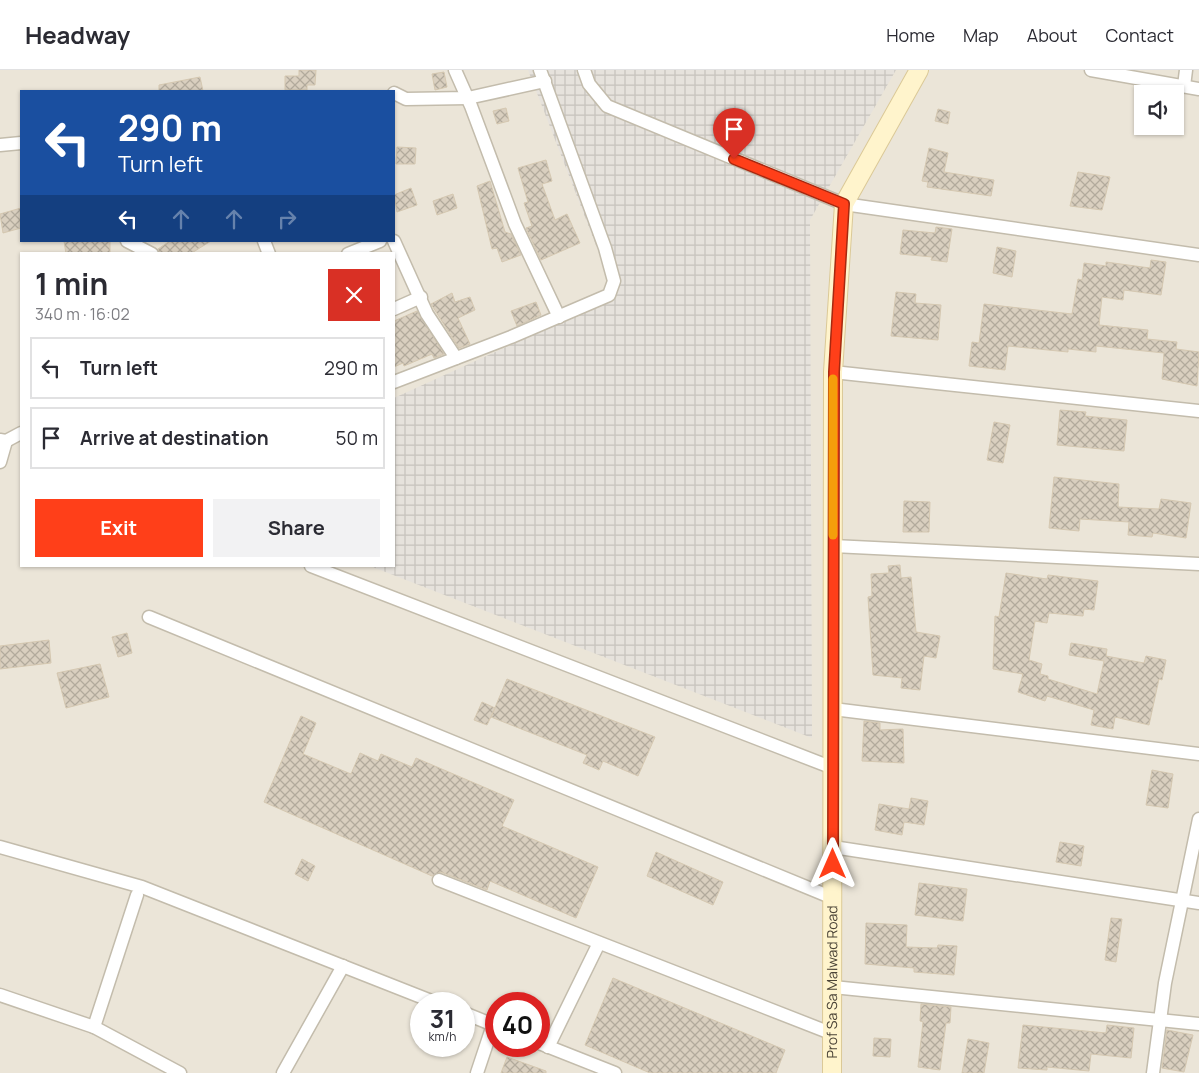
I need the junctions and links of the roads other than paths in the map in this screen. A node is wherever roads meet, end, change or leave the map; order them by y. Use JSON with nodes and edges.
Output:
{"nodes":[{"id":1,"x":455,"y":70,"type":"edge"},
{"id":2,"x":584,"y":70,"type":"edge"},
{"id":3,"x":919,"y":70,"type":"edge"},
{"id":4,"x":1091,"y":70,"type":"edge"},
{"id":5,"x":1186,"y":70,"type":"edge"},
{"id":6,"x":542,"y":76,"type":"edge"},
{"id":7,"x":1178,"y":85,"type":"edge"},
{"id":8,"x":1184,"y":86,"type":"joint"},
{"id":9,"x":1199,"y":89,"type":"edge"},
{"id":10,"x":395,"y":94,"type":"edge"},
{"id":11,"x":468,"y":98,"type":"junction"},
{"id":12,"x":20,"y":142,"type":"edge"},
{"id":13,"x":0,"y":145,"type":"edge"},
{"id":14,"x":844,"y":204,"type":"junction"},
{"id":15,"x":129,"y":242,"type":"edge"},
{"id":16,"x":378,"y":242,"type":"edge"},
{"id":17,"x":394,"y":242,"type":"edge"},
{"id":18,"x":148,"y":252,"type":"edge"},
{"id":19,"x":353,"y":252,"type":"edge"},
{"id":20,"x":1199,"y":256,"type":"edge"},
{"id":21,"x":421,"y":298,"type":"junction"},
{"id":22,"x":395,"y":309,"type":"edge"},
{"id":23,"x":559,"y":316,"type":"junction"},
{"id":24,"x":456,"y":358,"type":"junction"},
{"id":25,"x":834,"y":372,"type":"junction"},
{"id":26,"x":395,"y":382,"type":"edge"},
{"id":27,"x":1199,"y":411,"type":"edge"},
{"id":28,"x":20,"y":432,"type":"edge"},
{"id":29,"x":3,"y":440,"type":"edge"},
{"id":30,"x":0,"y":462,"type":"edge"},
{"id":31,"x":833,"y":546,"type":"junction"},
{"id":32,"x":1199,"y":564,"type":"edge"},
{"id":33,"x":314,"y":567,"type":"edge"},
{"id":34,"x":149,"y":617,"type":"dead end"},
{"id":35,"x":833,"y":709,"type":"junction"},
{"id":36,"x":1199,"y":754,"type":"edge"},
{"id":37,"x":833,"y":768,"type":"junction"},
{"id":38,"x":1199,"y":819,"type":"edge"},
{"id":39,"x":0,"y":847,"type":"edge"},
{"id":40,"x":833,"y":847,"type":"junction"},
{"id":41,"x":439,"y":880,"type":"dead end"},
{"id":42,"x":137,"y":895,"type":"dead end"},
{"id":43,"x":833,"y":898,"type":"junction"},
{"id":44,"x":1182,"y":900,"type":"junction"},
{"id":45,"x":1199,"y":903,"type":"edge"},
{"id":46,"x":600,"y":943,"type":"junction"},
{"id":47,"x":343,"y":966,"type":"junction"},
{"id":48,"x":833,"y":987,"type":"junction"},
{"id":49,"x":410,"y":993,"type":"edge"},
{"id":50,"x":0,"y":995,"type":"edge"},
{"id":51,"x":1160,"y":1019,"type":"junction"},
{"id":52,"x":1199,"y":1024,"type":"edge"},
{"id":53,"x":94,"y":1028,"type":"junction"},
{"id":54,"x":550,"y":1032,"type":"edge"},
{"id":55,"x":833,"y":1034,"type":"junction"},
{"id":56,"x":550,"y":1048,"type":"edge"},
{"id":57,"x":485,"y":1050,"type":"edge"},
{"id":58,"x":180,"y":1073,"type":"edge"},
{"id":59,"x":283,"y":1073,"type":"edge"},
{"id":60,"x":477,"y":1073,"type":"edge"},
{"id":61,"x":616,"y":1073,"type":"edge"},
{"id":62,"x":832,"y":1073,"type":"edge"},
{"id":63,"x":1154,"y":1073,"type":"edge"}],
"edges":[{"from":1,"to":11,"type":"street"},
{"from":2,"to":14,"type":"street"},
{"from":3,"to":14,"type":"street","name":"Prof Sa Sa Malwad Road"},
{"from":4,"to":7,"type":"street"},
{"from":5,"to":8,"type":"street"},
{"from":6,"to":11,"type":"street"},
{"from":6,"to":23,"type":"street"},
{"from":8,"to":9,"type":"street"},
{"from":10,"to":11,"type":"street"},
{"from":11,"to":23,"type":"street"},
{"from":12,"to":13,"type":"street"},
{"from":14,"to":20,"type":"street"},
{"from":14,"to":25,"type":"street","name":"Prof Sa Sa Malwad Road"},
{"from":15,"to":18,"type":"street"},
{"from":16,"to":19,"type":"street"},
{"from":17,"to":21,"type":"street"},
{"from":21,"to":22,"type":"street"},
{"from":21,"to":24,"type":"street"},
{"from":23,"to":24,"type":"street"},
{"from":24,"to":26,"type":"street"},
{"from":25,"to":27,"type":"street"},
{"from":25,"to":31,"type":"street","name":"Prof Sa Sa Malwad Road"},
{"from":28,"to":29,"type":"street"},
{"from":29,"to":30,"type":"street"},
{"from":31,"to":32,"type":"street"},
{"from":31,"to":35,"type":"street","name":"Prof Sa Sa Malwad Road"},
{"from":33,"to":37,"type":"street"},
{"from":34,"to":43,"type":"street"},
{"from":35,"to":36,"type":"street"},
{"from":35,"to":37,"type":"street","name":"Prof Sa Sa Malwad Road"},
{"from":37,"to":40,"type":"street","name":"Prof Sa Sa Malwad Road"},
{"from":38,"to":44,"type":"street"},
{"from":39,"to":47,"type":"street"},
{"from":40,"to":43,"type":"street","name":"Prof Sa Sa Malwad Road"},
{"from":40,"to":44,"type":"street"},
{"from":41,"to":46,"type":"street"},
{"from":42,"to":53,"type":"street"},
{"from":43,"to":48,"type":"street","name":"Prof Sa Sa Malwad Road"},
{"from":44,"to":45,"type":"street"},
{"from":44,"to":51,"type":"street"},
{"from":46,"to":54,"type":"street"},
{"from":46,"to":55,"type":"street"},
{"from":47,"to":49,"type":"street"},
{"from":47,"to":59,"type":"street"},
{"from":48,"to":51,"type":"street"},
{"from":48,"to":55,"type":"street","name":"Prof Sa Sa Malwad Road"},
{"from":50,"to":53,"type":"street"},
{"from":51,"to":52,"type":"street"},
{"from":51,"to":63,"type":"street"},
{"from":53,"to":58,"type":"street"},
{"from":55,"to":62,"type":"street","name":"Prof Sa Sa Malwad Road"},
{"from":56,"to":61,"type":"street"},
{"from":57,"to":60,"type":"street"}]}
